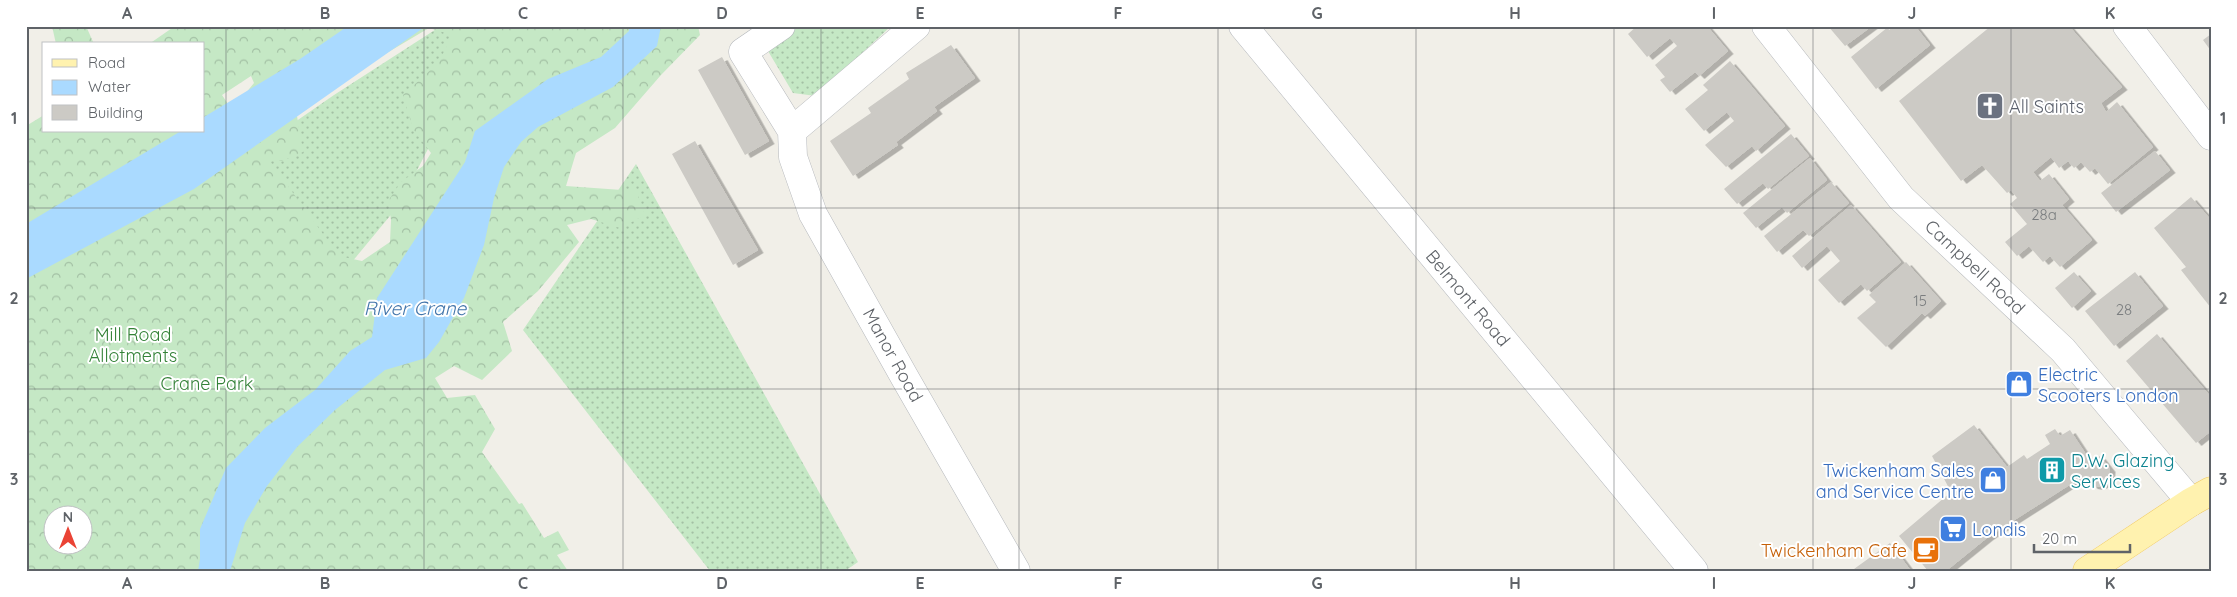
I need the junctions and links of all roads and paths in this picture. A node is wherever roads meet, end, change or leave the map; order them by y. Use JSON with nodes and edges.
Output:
{"nodes":[{"id":1,"x":782,"y":26,"type":"edge"},
{"id":2,"x":916,"y":26,"type":"edge"},
{"id":3,"x":1243,"y":26,"type":"edge"},
{"id":4,"x":1766,"y":26,"type":"edge"},
{"id":5,"x":2128,"y":26,"type":"edge"},
{"id":6,"x":792,"y":132,"type":"junction"},
{"id":7,"x":2211,"y":136,"type":"edge"},
{"id":8,"x":2201,"y":496,"type":"edge"},
{"id":9,"x":1016,"y":571,"type":"edge"},
{"id":10,"x":1694,"y":571,"type":"edge"},
{"id":11,"x":2087,"y":571,"type":"edge"}],
"edges":[{"from":1,"to":6,"type":"street","name":"Manor Road"},
{"from":2,"to":6,"type":"street"},
{"from":3,"to":10,"type":"street","name":"Belmont Road"},
{"from":4,"to":8,"type":"street","name":"Campbell Road"},
{"from":5,"to":7,"type":"street"},
{"from":6,"to":9,"type":"street","name":"Manor Road"},
{"from":8,"to":11,"type":"main road"}]}
